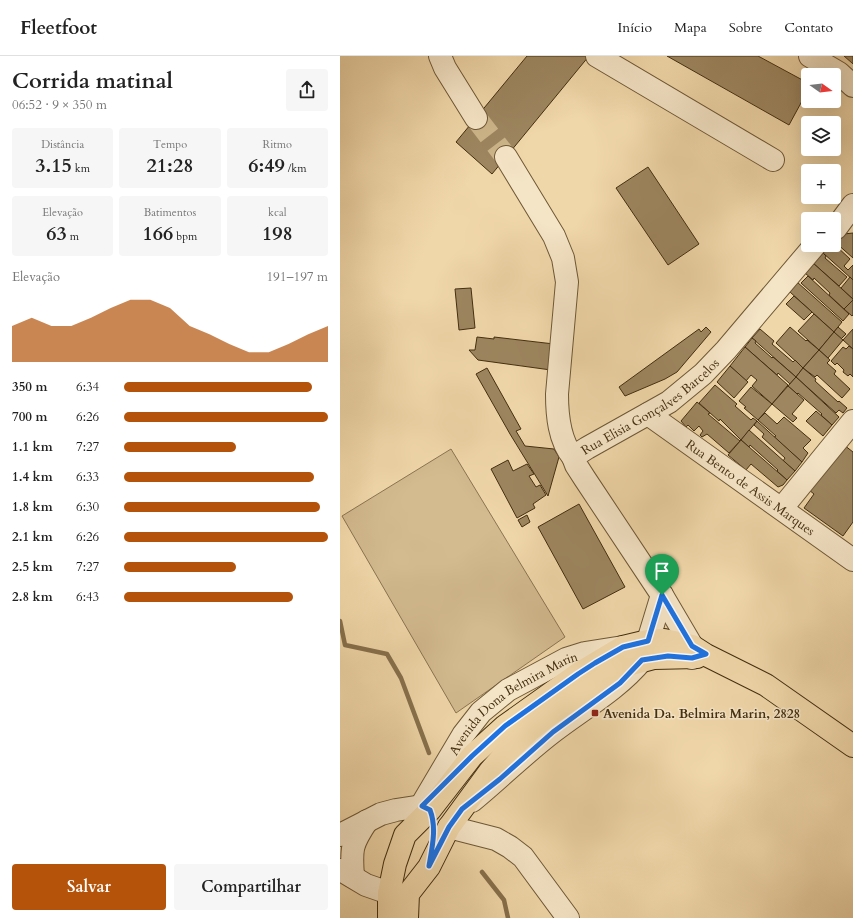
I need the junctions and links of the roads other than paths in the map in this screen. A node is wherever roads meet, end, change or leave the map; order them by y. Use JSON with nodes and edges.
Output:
{"nodes":[{"id":1,"x":440,"y":56,"type":"edge"},
{"id":2,"x":597,"y":56,"type":"edge"},
{"id":3,"x":810,"y":56,"type":"edge"},
{"id":4,"x":853,"y":86,"type":"edge"},
{"id":5,"x":476,"y":118,"type":"tunnel mouth"},
{"id":6,"x":506,"y":157,"type":"tunnel mouth"},
{"id":7,"x":773,"y":160,"type":"dead end"},
{"id":8,"x":853,"y":205,"type":"edge"},
{"id":9,"x":841,"y":226,"type":"edge"},
{"id":10,"x":809,"y":252,"type":"edge"},
{"id":11,"x":648,"y":414,"type":"junction"},
{"id":12,"x":853,"y":421,"type":"edge"},
{"id":13,"x":573,"y":457,"type":"junction"},
{"id":14,"x":782,"y":508,"type":"junction"},
{"id":15,"x":853,"y":560,"type":"edge"},
{"id":16,"x":662,"y":595,"type":"junction"},
{"id":17,"x":623,"y":647,"type":"junction"},
{"id":18,"x":645,"y":650,"type":"junction"},
{"id":19,"x":697,"y":653,"type":"junction"},
{"id":20,"x":853,"y":746,"type":"edge"},
{"id":21,"x":426,"y":808,"type":"junction"},
{"id":22,"x":367,"y":821,"type":"junction"},
{"id":23,"x":449,"y":827,"type":"junction"},
{"id":24,"x":340,"y":835,"type":"edge"},
{"id":25,"x":429,"y":866,"type":"junction"},
{"id":26,"x":346,"y":873,"type":"edge"},
{"id":27,"x":399,"y":893,"type":"junction"},
{"id":28,"x":389,"y":918,"type":"edge"},
{"id":29,"x":406,"y":918,"type":"edge"},
{"id":30,"x":568,"y":918,"type":"edge"}],
"edges":[{"from":1,"to":5,"type":"street"},
{"from":2,"to":7,"type":"street"},
{"from":3,"to":4,"type":"street"},
{"from":6,"to":13,"type":"street"},
{"from":8,"to":9,"type":"street"},
{"from":10,"to":11,"type":"street","name":"Rua Elisia Gonçalves Barcelos"},
{"from":11,"to":13,"type":"street","name":"Rua Elisia Gonçalves Barcelos"},
{"from":11,"to":14,"type":"street","name":"Rua Bento de Assis Marques"},
{"from":12,"to":14,"type":"street"},
{"from":13,"to":16,"type":"street","name":"Rua Elisia Gonçalves Barcelos"},
{"from":14,"to":15,"type":"street","name":"Rua Bento de Assis Marques"},
{"from":16,"to":18,"type":"street"},
{"from":16,"to":19,"type":"street","name":"Rua Elisia Gonçalves Barcelos"},
{"from":17,"to":18,"type":"main road","name":"Avenida Dona Belmira Marin"},
{"from":17,"to":21,"type":"main road","name":"Avenida Dona Belmira Marin"},
{"from":17,"to":21,"type":"street","name":"Avenida Dona Belmira Marin"},
{"from":18,"to":19,"type":"main road","name":"Avenida Dona Belmira Marin"},
{"from":18,"to":23,"type":"main road","name":"Avenida Dona Belmira Marin"},
{"from":19,"to":20,"type":"main road","name":"Avenida Dona Belmira Marin"},
{"from":21,"to":22,"type":"street"},
{"from":21,"to":25,"type":"main road"},
{"from":21,"to":27,"type":"main road","name":"Avenida Dona Belmira Marin"},
{"from":22,"to":24,"type":"street"},
{"from":22,"to":26,"type":"street"},
{"from":23,"to":25,"type":"main road","name":"Avenida Dona Belmira Marin"},
{"from":23,"to":30,"type":"street"},
{"from":25,"to":27,"type":"main road","name":"Avenida Dona Belmira Marin"},
{"from":26,"to":27,"type":"street"},
{"from":27,"to":28,"type":"main road","name":"Avenida Dona Belmira Marin"},
{"from":27,"to":29,"type":"main road","name":"Avenida Dona Belmira Marin"}]}
